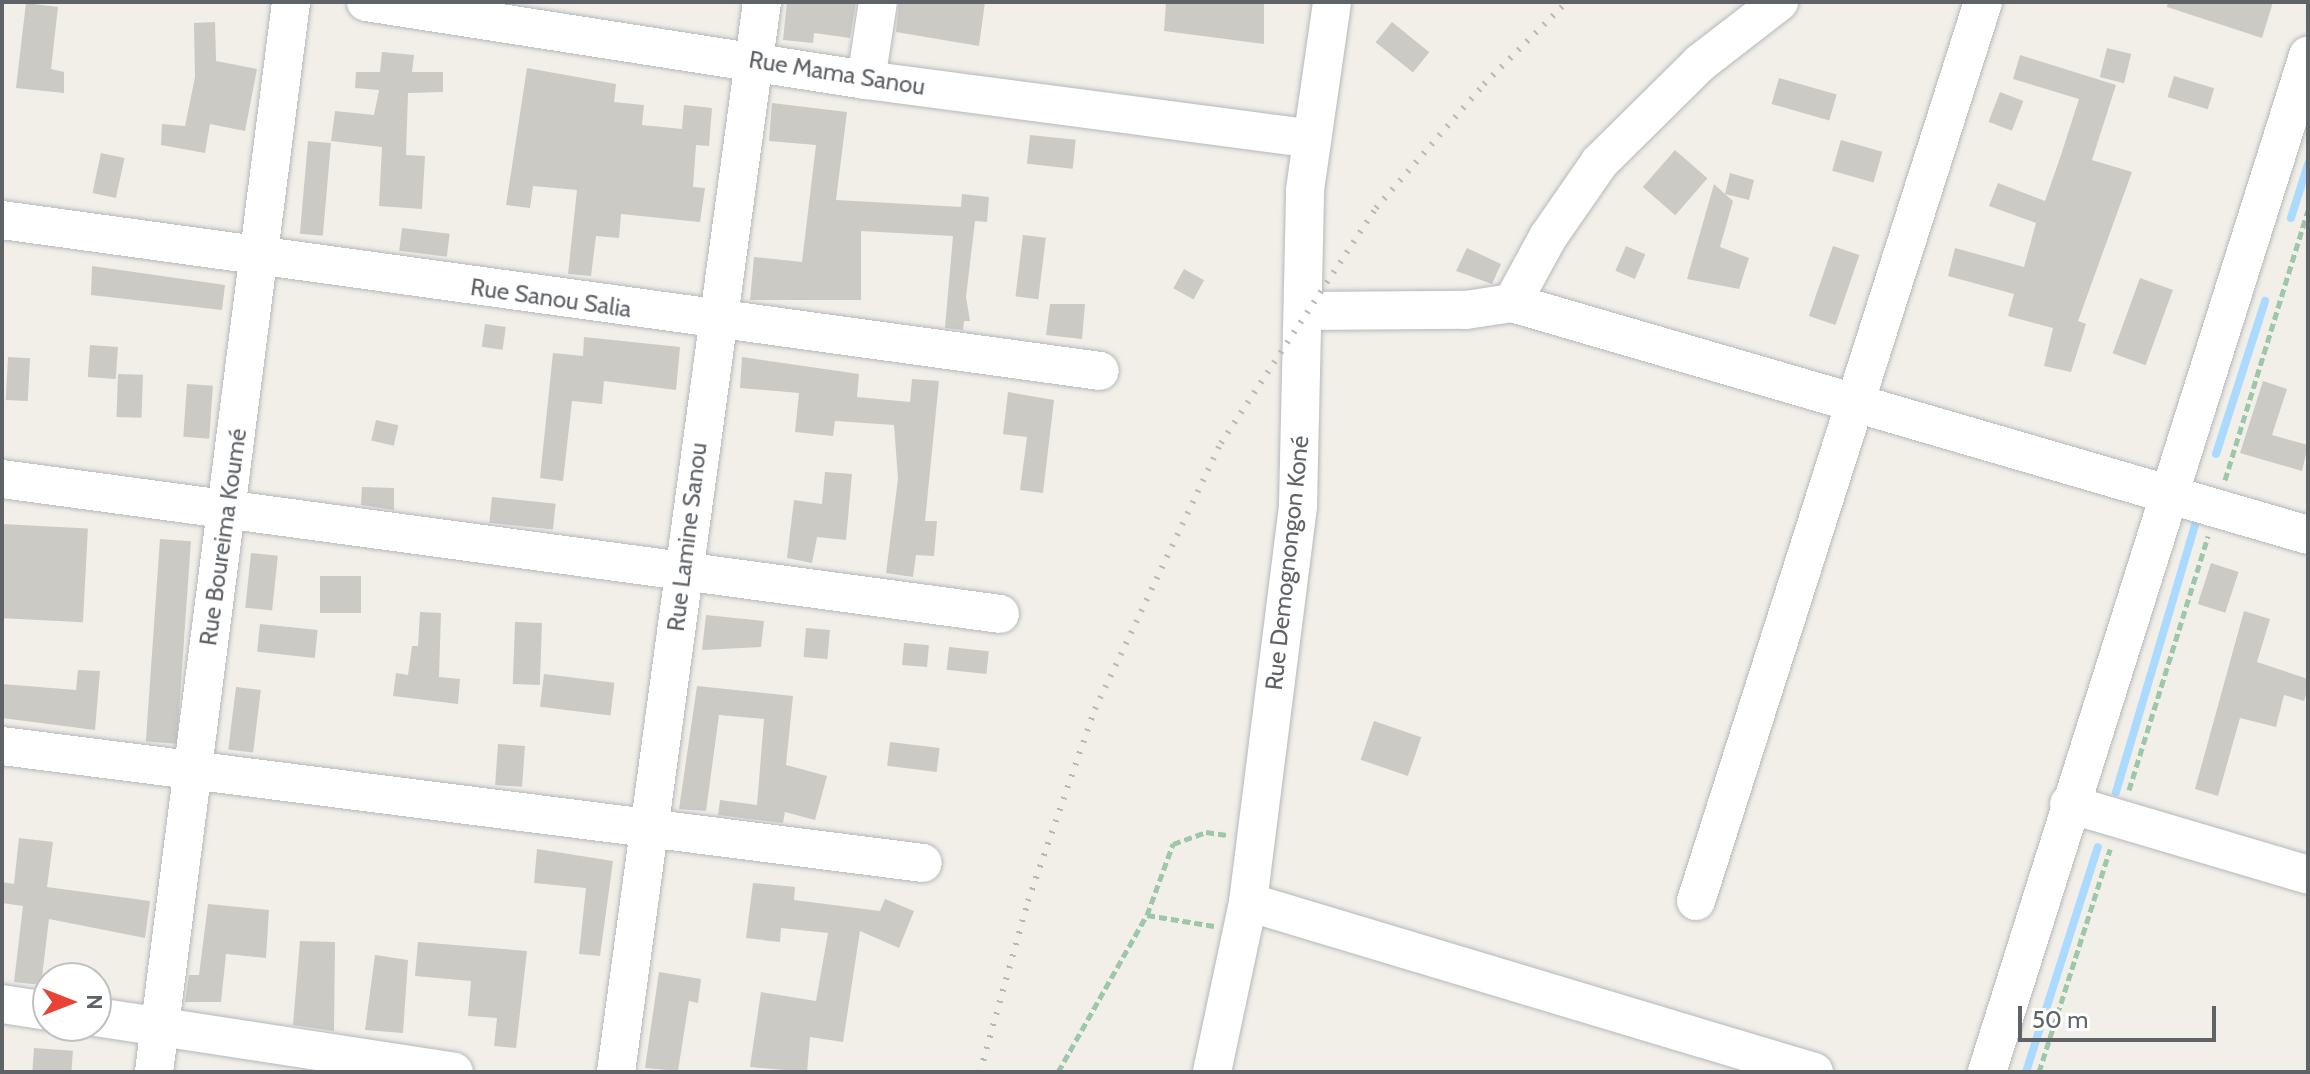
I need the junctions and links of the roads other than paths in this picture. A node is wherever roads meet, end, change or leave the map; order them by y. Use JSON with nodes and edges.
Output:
{"nodes":[{"id":1,"x":291,"y":2,"type":"edge"},
{"id":2,"x":366,"y":2,"type":"edge"},
{"id":3,"x":762,"y":2,"type":"edge"},
{"id":4,"x":878,"y":2,"type":"edge"},
{"id":5,"x":1332,"y":2,"type":"edge"},
{"id":6,"x":1779,"y":2,"type":"edge"},
{"id":7,"x":1983,"y":2,"type":"edge"},
{"id":8,"x":2308,"y":56,"type":"edge"},
{"id":9,"x":754,"y":60,"type":"junction"},
{"id":10,"x":866,"y":80,"type":"junction"},
{"id":11,"x":1309,"y":138,"type":"junction"},
{"id":12,"x":2,"y":220,"type":"edge"},
{"id":13,"x":259,"y":257,"type":"junction"},
{"id":14,"x":1512,"y":303,"type":"junction"},
{"id":15,"x":1303,"y":311,"type":"junction"},
{"id":16,"x":714,"y":321,"type":"junction"},
{"id":17,"x":1100,"y":371,"type":"dead end"},
{"id":18,"x":1859,"y":400,"type":"junction"},
{"id":19,"x":2,"y":479,"type":"edge"},
{"id":20,"x":2166,"y":491,"type":"junction"},
{"id":21,"x":227,"y":512,"type":"junction"},
{"id":22,"x":2308,"y":535,"type":"edge"},
{"id":23,"x":684,"y":573,"type":"junction"},
{"id":24,"x":1000,"y":614,"type":"dead end"},
{"id":25,"x":2,"y":746,"type":"edge"},
{"id":26,"x":190,"y":772,"type":"junction"},
{"id":27,"x":2069,"y":804,"type":"junction"},
{"id":28,"x":647,"y":828,"type":"junction"},
{"id":29,"x":923,"y":863,"type":"dead end"},
{"id":30,"x":2308,"y":875,"type":"edge"},
{"id":31,"x":1696,"y":901,"type":"dead end"},
{"id":32,"x":1245,"y":916,"type":"junction"},
{"id":33,"x":2,"y":1004,"type":"edge"},
{"id":34,"x":32,"y":1009,"type":"edge"},
{"id":35,"x":112,"y":1019,"type":"edge"},
{"id":36,"x":159,"y":1025,"type":"junction"},
{"id":37,"x":154,"y":1072,"type":"edge"},
{"id":38,"x":454,"y":1072,"type":"edge"},
{"id":39,"x":616,"y":1072,"type":"edge"},
{"id":40,"x":1212,"y":1072,"type":"edge"},
{"id":41,"x":1814,"y":1072,"type":"edge"},
{"id":42,"x":1987,"y":1072,"type":"edge"}],
"edges":[{"from":1,"to":13,"type":"street","name":"Rue Boureima Koumé"},
{"from":2,"to":9,"type":"street","name":"Rue Mama Sanou"},
{"from":3,"to":9,"type":"street","name":"Rue Lamine Sanou"},
{"from":4,"to":10,"type":"street"},
{"from":5,"to":11,"type":"street","name":"Rue Demognongon Koné"},
{"from":6,"to":14,"type":"street"},
{"from":7,"to":18,"type":"street"},
{"from":8,"to":20,"type":"street"},
{"from":9,"to":10,"type":"street","name":"Rue Mama Sanou"},
{"from":9,"to":16,"type":"street","name":"Rue Lamine Sanou"},
{"from":10,"to":11,"type":"street","name":"Rue Mama Sanou"},
{"from":11,"to":15,"type":"street","name":"Rue Demognongon Koné"},
{"from":12,"to":13,"type":"street","name":"Rue Sanou Salia"},
{"from":13,"to":16,"type":"street","name":"Rue Sanou Salia"},
{"from":13,"to":21,"type":"street","name":"Rue Boureima Koumé"},
{"from":14,"to":15,"type":"street"},
{"from":14,"to":18,"type":"street"},
{"from":15,"to":32,"type":"street","name":"Rue Demognongon Koné"},
{"from":16,"to":17,"type":"street","name":"Rue Sanou Salia"},
{"from":16,"to":23,"type":"street","name":"Rue Lamine Sanou"},
{"from":18,"to":20,"type":"street"},
{"from":18,"to":31,"type":"street"},
{"from":19,"to":21,"type":"street"},
{"from":20,"to":22,"type":"street"},
{"from":20,"to":27,"type":"street"},
{"from":21,"to":23,"type":"street"},
{"from":21,"to":26,"type":"street","name":"Rue Boureima Koumé"},
{"from":23,"to":24,"type":"street"},
{"from":23,"to":28,"type":"street","name":"Rue Lamine Sanou"},
{"from":25,"to":26,"type":"street"},
{"from":26,"to":28,"type":"street"},
{"from":26,"to":36,"type":"street","name":"Rue Boureima Koumé"},
{"from":27,"to":30,"type":"street"},
{"from":27,"to":42,"type":"street"},
{"from":28,"to":29,"type":"street"},
{"from":28,"to":39,"type":"street","name":"Rue Lamine Sanou"},
{"from":32,"to":40,"type":"street","name":"Rue Demognongon Koné"},
{"from":32,"to":41,"type":"street"},
{"from":33,"to":34,"type":"street"},
{"from":35,"to":36,"type":"street"},
{"from":36,"to":37,"type":"street","name":"Rue Boureima Koumé"},
{"from":36,"to":38,"type":"street"}]}
